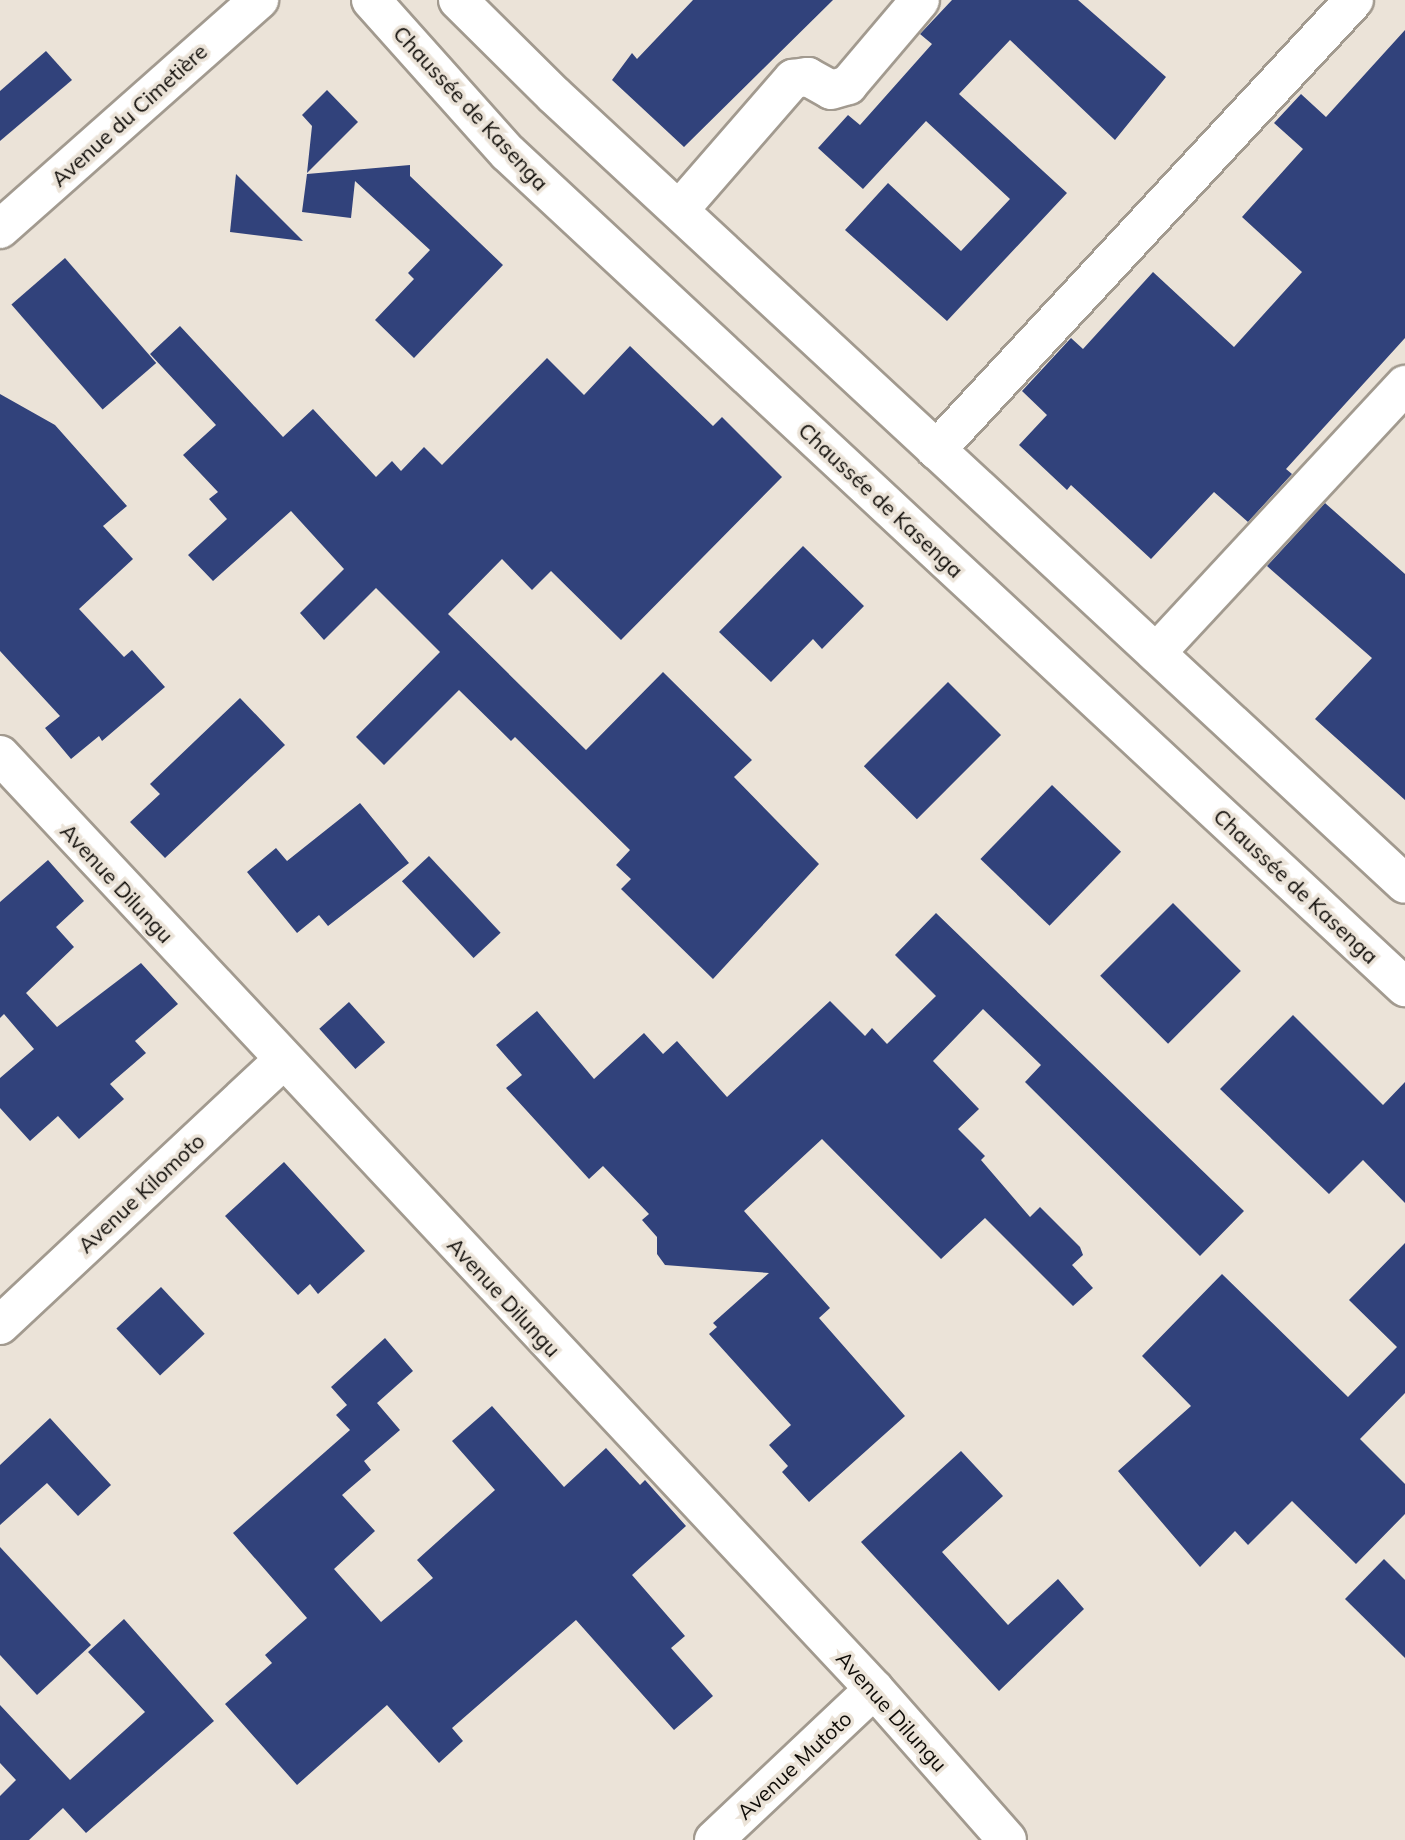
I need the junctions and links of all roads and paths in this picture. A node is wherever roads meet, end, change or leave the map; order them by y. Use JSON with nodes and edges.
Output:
{"nodes":[{"id":1,"x":259,"y":0,"type":"edge"},
{"id":2,"x":371,"y":0,"type":"edge"},
{"id":3,"x":457,"y":0,"type":"edge"},
{"id":4,"x":920,"y":0,"type":"edge"},
{"id":5,"x":1354,"y":0,"type":"edge"},
{"id":6,"x":679,"y":210,"type":"junction"},
{"id":7,"x":0,"y":229,"type":"edge"},
{"id":8,"x":1405,"y":385,"type":"edge"},
{"id":9,"x":936,"y":450,"type":"junction"},
{"id":10,"x":1156,"y":653,"type":"junction"},
{"id":11,"x":0,"y":755,"type":"edge"},
{"id":12,"x":1405,"y":884,"type":"edge"},
{"id":13,"x":1405,"y":987,"type":"edge"},
{"id":14,"x":282,"y":1061,"type":"junction"},
{"id":15,"x":0,"y":1325,"type":"edge"},
{"id":16,"x":874,"y":1689,"type":"junction"},
{"id":17,"x":714,"y":1840,"type":"edge"},
{"id":18,"x":1007,"y":1840,"type":"edge"}],
"edges":[{"from":1,"to":7,"type":"street","name":"Avenue du Cimetière"},
{"from":2,"to":13,"type":"street","name":"Chaussée de Kasenga"},
{"from":3,"to":6,"type":"street"},
{"from":4,"to":6,"type":"street"},
{"from":5,"to":9,"type":"street"},
{"from":6,"to":9,"type":"street"},
{"from":8,"to":10,"type":"street"},
{"from":9,"to":10,"type":"street"},
{"from":10,"to":12,"type":"street"},
{"from":11,"to":14,"type":"street","name":"Avenue Dilungu"},
{"from":14,"to":15,"type":"street","name":"Avenue Kilomoto"},
{"from":14,"to":16,"type":"street","name":"Avenue Dilungu"},
{"from":16,"to":17,"type":"street","name":"Avenue Mutoto"},
{"from":16,"to":18,"type":"street","name":"Avenue Dilungu"}]}
